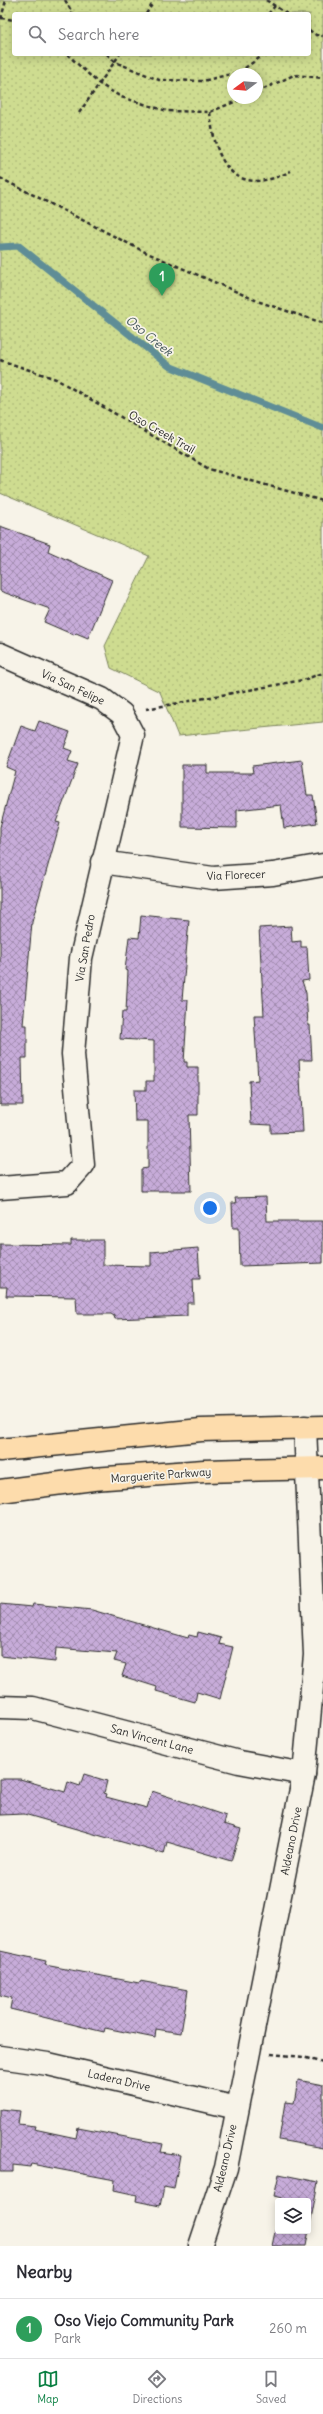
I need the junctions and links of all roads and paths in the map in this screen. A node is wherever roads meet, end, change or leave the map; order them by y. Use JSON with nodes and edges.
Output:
{"nodes":[{"id":1,"x":6,"y":0,"type":"edge"},
{"id":2,"x":65,"y":0,"type":"edge"},
{"id":3,"x":266,"y":0,"type":"edge"},
{"id":4,"x":153,"y":3,"type":"dead end"},
{"id":5,"x":275,"y":6,"type":"junction"},
{"id":6,"x":72,"y":12,"type":"edge"},
{"id":7,"x":147,"y":12,"type":"edge"},
{"id":8,"x":270,"y":12,"type":"edge"},
{"id":9,"x":284,"y":12,"type":"edge"},
{"id":10,"x":1,"y":18,"type":"edge"},
{"id":11,"x":12,"y":20,"type":"edge"},
{"id":12,"x":311,"y":31,"type":"edge"},
{"id":13,"x":323,"y":36,"type":"edge"},
{"id":14,"x":69,"y":56,"type":"edge"},
{"id":15,"x":109,"y":56,"type":"edge"},
{"id":16,"x":119,"y":56,"type":"edge"},
{"id":17,"x":262,"y":56,"type":"edge"},
{"id":18,"x":115,"y":62,"type":"junction"},
{"id":19,"x":323,"y":78,"type":"edge"},
{"id":20,"x":98,"y":83,"type":"junction"},
{"id":21,"x":263,"y":89,"type":"edge"},
{"id":22,"x":229,"y":104,"type":"edge"},
{"id":23,"x":210,"y":112,"type":"junction"},
{"id":24,"x":79,"y":113,"type":"dead end"},
{"id":25,"x":291,"y":171,"type":"dead end"},
{"id":26,"x":0,"y":178,"type":"edge"},
{"id":27,"x":323,"y":322,"type":"edge"},
{"id":28,"x":0,"y":360,"type":"edge"},
{"id":29,"x":323,"y":500,"type":"edge"},
{"id":30,"x":0,"y":654,"type":"edge"},
{"id":31,"x":323,"y":673,"type":"edge"},
{"id":32,"x":122,"y":714,"type":"junction"},
{"id":33,"x":133,"y":735,"type":"joint"},
{"id":34,"x":102,"y":862,"type":"junction"},
{"id":35,"x":323,"y":865,"type":"edge"},
{"id":36,"x":0,"y":1188,"type":"edge"},
{"id":37,"x":314,"y":1427,"type":"edge"},
{"id":38,"x":0,"y":1450,"type":"edge"},
{"id":39,"x":316,"y":1468,"type":"edge"},
{"id":40,"x":0,"y":1491,"type":"edge"},
{"id":41,"x":319,"y":1655,"type":"edge"},
{"id":42,"x":0,"y":1707,"type":"edge"},
{"id":43,"x":304,"y":1774,"type":"junction"},
{"id":44,"x":0,"y":2056,"type":"edge"},
{"id":45,"x":276,"y":2056,"type":"dead end"},
{"id":46,"x":323,"y":2063,"type":"edge"},
{"id":47,"x":237,"y":2108,"type":"junction"},
{"id":48,"x":200,"y":2246,"type":"edge"}],
"edges":[{"from":1,"to":10,"type":"path"},
{"from":2,"to":6,"type":"path"},
{"from":3,"to":5,"type":"path"},
{"from":4,"to":7,"type":"path"},
{"from":5,"to":8,"type":"path"},
{"from":5,"to":9,"type":"path"},
{"from":10,"to":11,"type":"path"},
{"from":12,"to":13,"type":"path"},
{"from":14,"to":20,"type":"path"},
{"from":15,"to":18,"type":"path"},
{"from":16,"to":18,"type":"path"},
{"from":17,"to":18,"type":"path"},
{"from":18,"to":20,"type":"path"},
{"from":19,"to":21,"type":"path"},
{"from":20,"to":23,"type":"path"},
{"from":20,"to":24,"type":"path"},
{"from":22,"to":23,"type":"path"},
{"from":23,"to":25,"type":"path"},
{"from":26,"to":27,"type":"path"},
{"from":28,"to":29,"type":"path","name":"Oso Creek Trail"},
{"from":30,"to":32,"type":"street","name":"Via San Felipe"},
{"from":31,"to":32,"type":"path"},
{"from":32,"to":33,"type":"street","name":"Via San Felipe"},
{"from":33,"to":34,"type":"street","name":"Via San Pedro"},
{"from":34,"to":35,"type":"street","name":"Via Florecer"},
{"from":34,"to":36,"type":"street","name":"Via San Pedro"},
{"from":37,"to":38,"type":"main road"},
{"from":37,"to":39,"type":"street","name":"Aldeano Drive"},
{"from":39,"to":40,"type":"main road","name":"Marguerite Parkway"},
{"from":39,"to":41,"type":"street","name":"Aldeano Drive"},
{"from":41,"to":43,"type":"street","name":"Aldeano Drive"},
{"from":42,"to":43,"type":"street","name":"San Vincent Lane"},
{"from":43,"to":47,"type":"street","name":"Aldeano Drive"},
{"from":44,"to":47,"type":"street","name":"Ladera Drive"},
{"from":45,"to":46,"type":"path"},
{"from":47,"to":48,"type":"street","name":"Aldeano Drive"}]}
